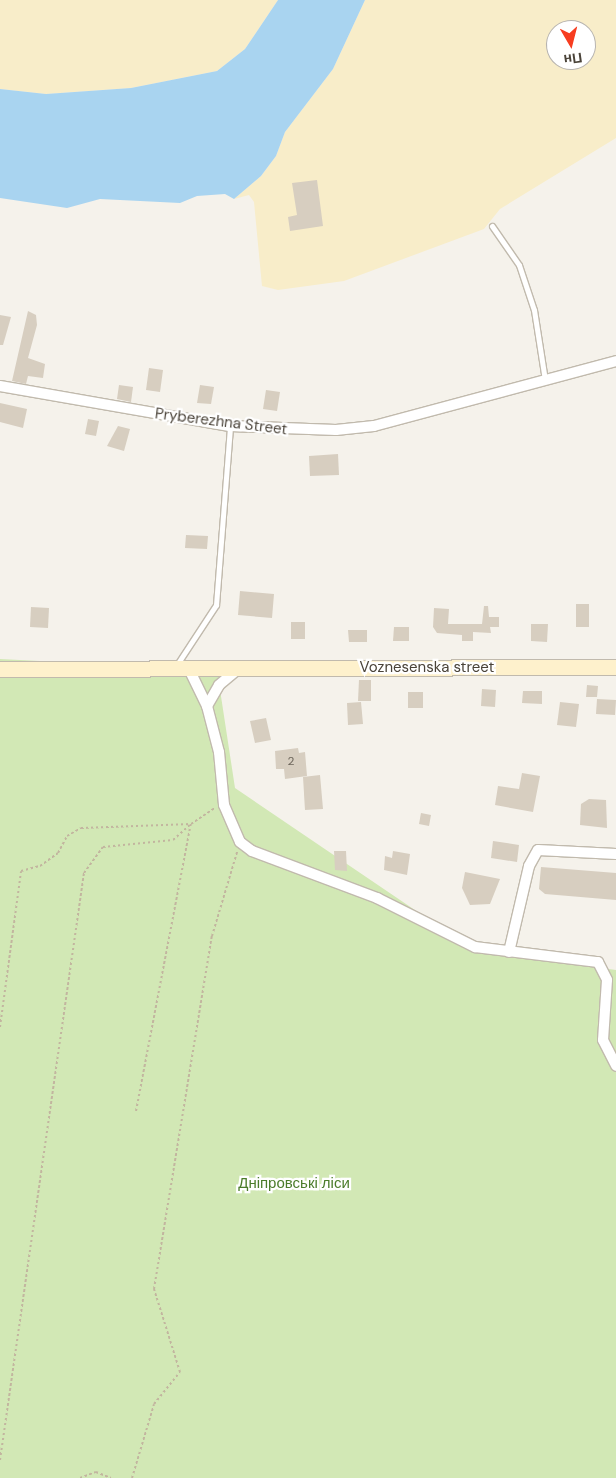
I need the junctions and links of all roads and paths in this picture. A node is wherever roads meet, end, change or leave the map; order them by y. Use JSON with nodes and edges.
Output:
{"nodes":[{"id":1,"x":492,"y":226,"type":"dead end"},
{"id":2,"x":616,"y":361,"type":"edge"},
{"id":3,"x":545,"y":380,"type":"junction"},
{"id":4,"x":0,"y":386,"type":"edge"},
{"id":5,"x":230,"y":426,"type":"junction"},
{"id":6,"x":616,"y":667,"type":"edge"},
{"id":7,"x":0,"y":669,"type":"edge"},
{"id":8,"x":182,"y":669,"type":"junction"},
{"id":9,"x":238,"y":670,"type":"junction"},
{"id":10,"x":207,"y":706,"type":"junction"},
{"id":11,"x":224,"y":805,"type":"junction"},
{"id":12,"x":191,"y":824,"type":"junction"},
{"id":13,"x":240,"y":842,"type":"junction"},
{"id":14,"x":616,"y":854,"type":"edge"},
{"id":15,"x":509,"y":952,"type":"junction"},
{"id":16,"x":0,"y":1027,"type":"edge"},
{"id":17,"x":614,"y":1064,"type":"edge"},
{"id":18,"x":136,"y":1111,"type":"dead end"},
{"id":19,"x":0,"y":1460,"type":"edge"},
{"id":20,"x":80,"y":1478,"type":"edge"},
{"id":21,"x":110,"y":1478,"type":"edge"},
{"id":22,"x":132,"y":1478,"type":"edge"}],
"edges":[{"from":1,"to":3,"type":"lane"},
{"from":2,"to":3,"type":"street","name":"Pryberezhna Street"},
{"from":3,"to":5,"type":"street","name":"Pryberezhna Street"},
{"from":4,"to":5,"type":"street","name":"Pryberezhna Street"},
{"from":5,"to":8,"type":"lane"},
{"from":6,"to":9,"type":"main road","name":"Voznesenska street"},
{"from":7,"to":8,"type":"main road","name":"Voznesenska street"},
{"from":8,"to":9,"type":"main road","name":"Voznesenska street"},
{"from":8,"to":10,"type":"street"},
{"from":9,"to":10,"type":"street"},
{"from":10,"to":11,"type":"street"},
{"from":11,"to":12,"type":"path"},
{"from":11,"to":13,"type":"street"},
{"from":12,"to":16,"type":"path"},
{"from":12,"to":18,"type":"path"},
{"from":12,"to":19,"type":"path"},
{"from":13,"to":15,"type":"street"},
{"from":13,"to":22,"type":"path"},
{"from":14,"to":15,"type":"street"},
{"from":15,"to":17,"type":"street"},
{"from":20,"to":21,"type":"path"}]}
